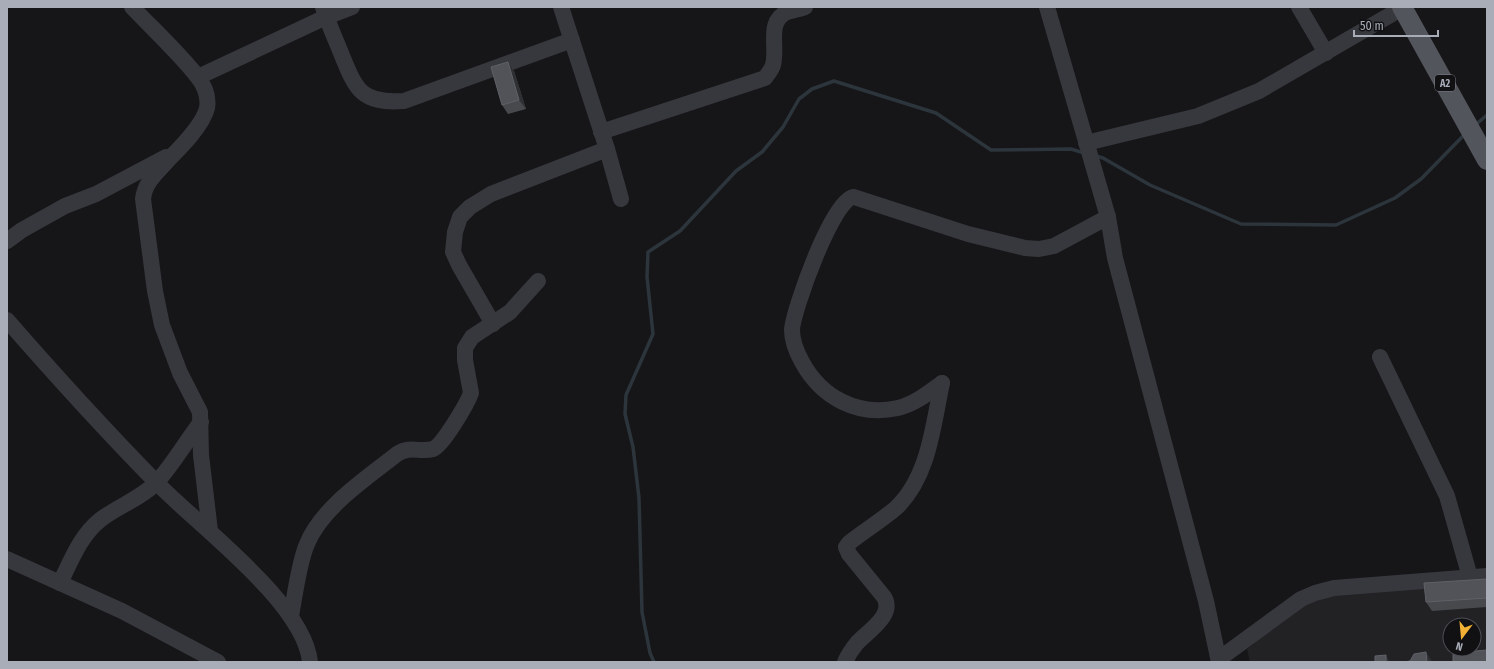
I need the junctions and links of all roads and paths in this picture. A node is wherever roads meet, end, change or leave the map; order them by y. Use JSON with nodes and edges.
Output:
{"nodes":[{"id":1,"x":132,"y":7,"type":"edge"},
{"id":2,"x":352,"y":7,"type":"edge"},
{"id":3,"x":561,"y":7,"type":"edge"},
{"id":4,"x":805,"y":7,"type":"edge"},
{"id":5,"x":1047,"y":7,"type":"edge"},
{"id":6,"x":1299,"y":7,"type":"edge"},
{"id":7,"x":1403,"y":7,"type":"edge"},
{"id":8,"x":324,"y":12,"type":"edge"},
{"id":9,"x":572,"y":40,"type":"junction"},
{"id":10,"x":1326,"y":52,"type":"junction"},
{"id":11,"x":198,"y":77,"type":"junction"},
{"id":12,"x":601,"y":132,"type":"junction"},
{"id":13,"x":1086,"y":143,"type":"junction"},
{"id":14,"x":607,"y":149,"type":"junction"},
{"id":15,"x":177,"y":151,"type":"junction"},
{"id":16,"x":1487,"y":160,"type":"edge"},
{"id":17,"x":621,"y":199,"type":"dead end"},
{"id":18,"x":1108,"y":217,"type":"junction"},
{"id":19,"x":7,"y":241,"type":"edge"},
{"id":20,"x":538,"y":281,"type":"dead end"},
{"id":21,"x":7,"y":320,"type":"edge"},
{"id":22,"x":493,"y":324,"type":"junction"},
{"id":23,"x":1380,"y":357,"type":"dead end"},
{"id":24,"x":201,"y":422,"type":"junction"},
{"id":25,"x":156,"y":482,"type":"junction"},
{"id":26,"x":210,"y":531,"type":"junction"},
{"id":27,"x":7,"y":559,"type":"edge"},
{"id":28,"x":1487,"y":576,"type":"edge"},
{"id":29,"x":1470,"y":577,"type":"junction"},
{"id":30,"x":60,"y":583,"type":"junction"},
{"id":31,"x":291,"y":616,"type":"junction"},
{"id":32,"x":1219,"y":661,"type":"edge"},
{"id":33,"x":216,"y":662,"type":"edge"},
{"id":34,"x":310,"y":662,"type":"edge"},
{"id":35,"x":845,"y":662,"type":"edge"}],
"edges":[{"from":1,"to":11,"type":"street"},
{"from":2,"to":8,"type":"street"},
{"from":3,"to":9,"type":"street"},
{"from":4,"to":12,"type":"street"},
{"from":5,"to":13,"type":"street"},
{"from":6,"to":10,"type":"street"},
{"from":7,"to":10,"type":"street"},
{"from":7,"to":16,"type":"main road","number":"A2"},
{"from":8,"to":9,"type":"street"},
{"from":8,"to":11,"type":"street"},
{"from":9,"to":12,"type":"street"},
{"from":10,"to":13,"type":"street"},
{"from":11,"to":15,"type":"street"},
{"from":12,"to":14,"type":"street"},
{"from":13,"to":18,"type":"street"},
{"from":14,"to":17,"type":"street"},
{"from":14,"to":22,"type":"street"},
{"from":15,"to":19,"type":"street"},
{"from":15,"to":24,"type":"street"},
{"from":18,"to":32,"type":"street"},
{"from":18,"to":35,"type":"street"},
{"from":20,"to":22,"type":"street"},
{"from":21,"to":25,"type":"street"},
{"from":22,"to":31,"type":"street"},
{"from":23,"to":29,"type":"street"},
{"from":24,"to":25,"type":"street"},
{"from":24,"to":26,"type":"street"},
{"from":25,"to":26,"type":"street"},
{"from":25,"to":30,"type":"street"},
{"from":26,"to":31,"type":"street"},
{"from":27,"to":30,"type":"street"},
{"from":28,"to":29,"type":"street"},
{"from":29,"to":32,"type":"street"},
{"from":30,"to":33,"type":"street"},
{"from":31,"to":34,"type":"street"}]}
